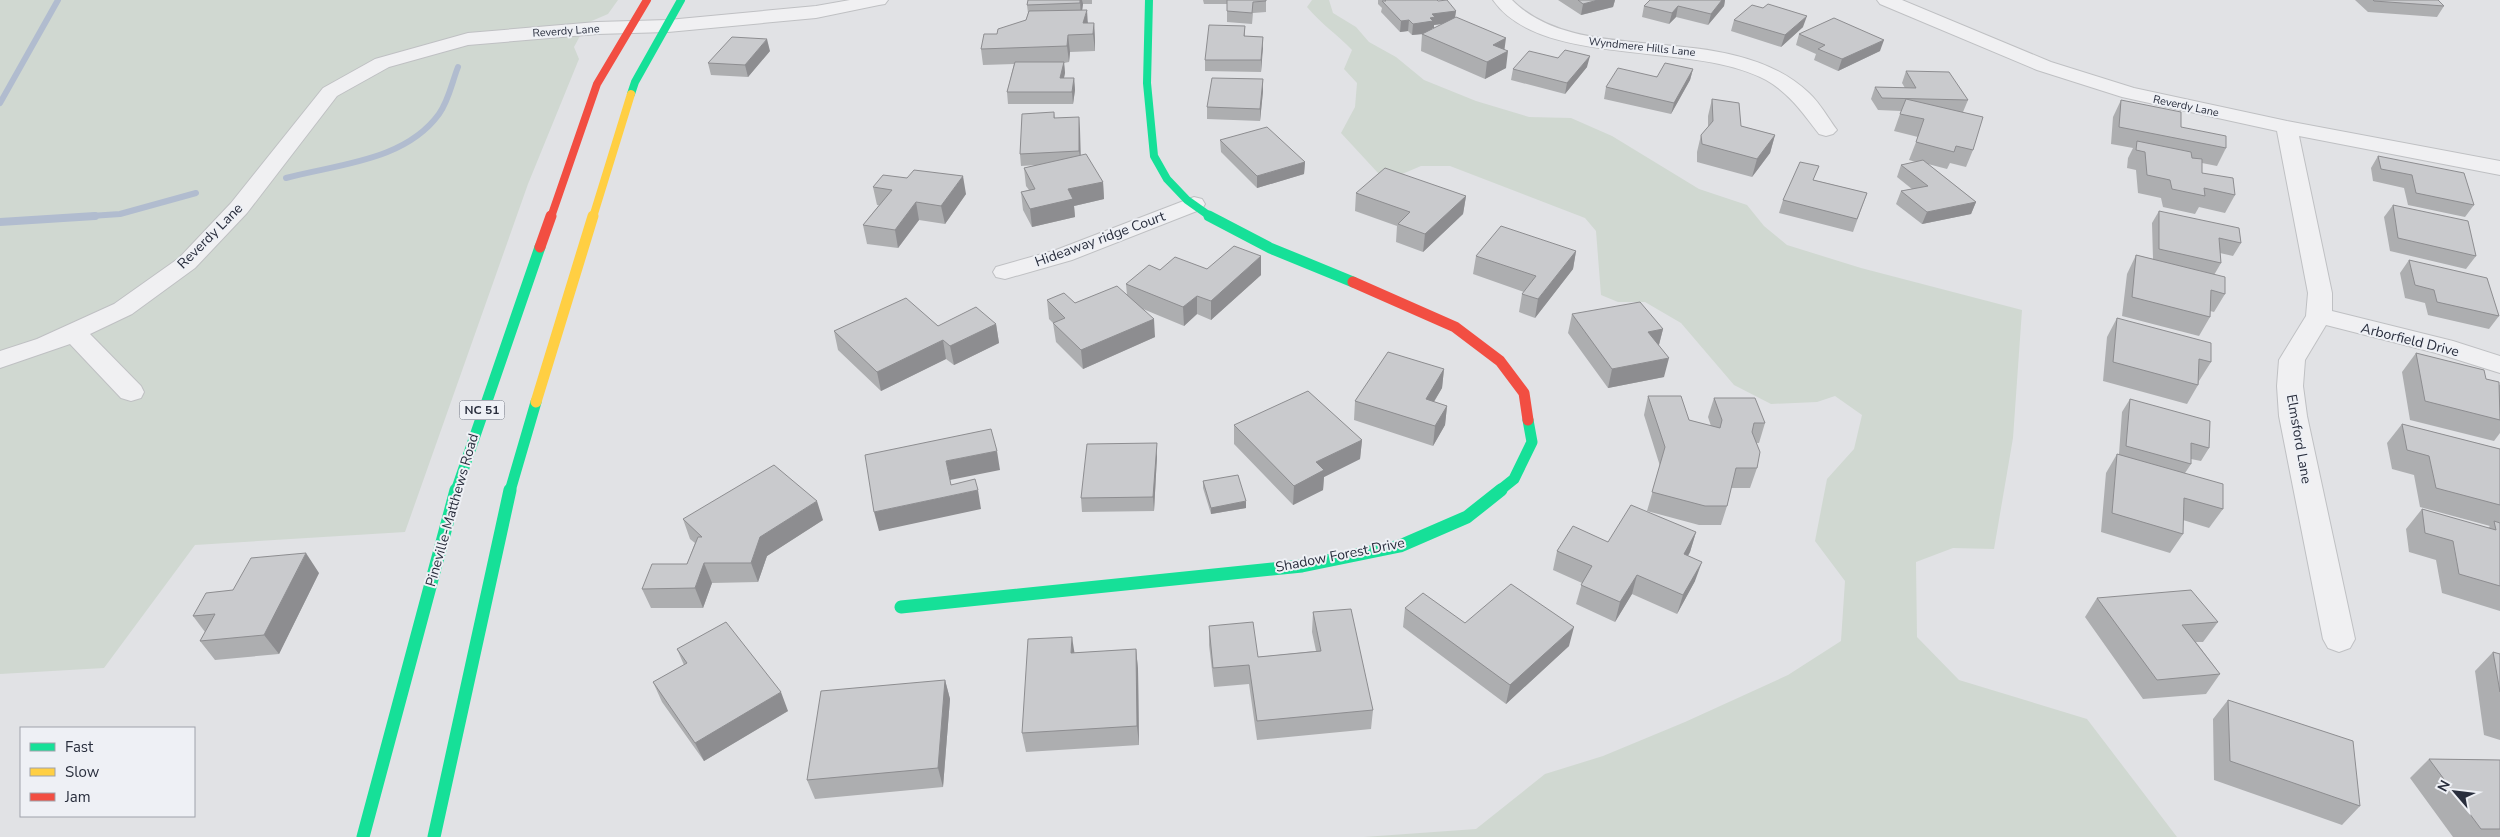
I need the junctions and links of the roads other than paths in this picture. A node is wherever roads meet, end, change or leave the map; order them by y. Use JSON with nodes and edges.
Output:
{"nodes":[{"id":1,"x":648,"y":0,"type":"edge"},
{"id":2,"x":681,"y":0,"type":"edge"},
{"id":3,"x":878,"y":0,"type":"edge"},
{"id":4,"x":1149,"y":0,"type":"edge"},
{"id":5,"x":1502,"y":0,"type":"edge"},
{"id":6,"x":1886,"y":0,"type":"edge"},
{"id":7,"x":668,"y":26,"type":"junction"},
{"id":8,"x":632,"y":28,"type":"junction"},
{"id":9,"x":2287,"y":127,"type":"junction"},
{"id":10,"x":1826,"y":130,"type":"dead end"},
{"id":11,"x":2500,"y":168,"type":"edge"},
{"id":12,"x":1194,"y":204,"type":"junction"},
{"id":13,"x":1005,"y":272,"type":"dead end"},
{"id":14,"x":2319,"y":316,"type":"junction"},
{"id":15,"x":74,"y":332,"type":"junction"},
{"id":16,"x":0,"y":360,"type":"edge"},
{"id":17,"x":2500,"y":365,"type":"edge"},
{"id":18,"x":131,"y":392,"type":"dead end"},
{"id":19,"x":901,"y":607,"type":"dead end"},
{"id":20,"x":2340,"y":639,"type":"dead end"},
{"id":21,"x":363,"y":837,"type":"edge"},
{"id":22,"x":434,"y":837,"type":"edge"}],
"edges":[{"from":1,"to":8,"type":"main road","name":"Pineville-Matthews Road","number":"NC 51"},
{"from":2,"to":7,"type":"main road"},
{"from":3,"to":7,"type":"street","name":"Reverdy Lane"},
{"from":4,"to":12,"type":"main road","name":"Shadow Forest Drive"},
{"from":5,"to":10,"type":"street","name":"Wyndmere Hills Lane"},
{"from":6,"to":9,"type":"street","name":"Reverdy Lane"},
{"from":7,"to":8,"type":"street","name":"Reverdy Lane"},
{"from":7,"to":22,"type":"main road"},
{"from":8,"to":15,"type":"street","name":"Reverdy Lane"},
{"from":8,"to":21,"type":"main road","name":"Pineville-Matthews Road","number":"NC 51"},
{"from":9,"to":11,"type":"street","name":"Reverdy Lane"},
{"from":9,"to":14,"type":"street"},
{"from":12,"to":13,"type":"street","name":"Hideaway ridge Court"},
{"from":12,"to":19,"type":"main road","name":"Shadow Forest Drive"},
{"from":14,"to":17,"type":"street","name":"Arborfield Drive"},
{"from":14,"to":20,"type":"street","name":"Elmsford Lane"},
{"from":15,"to":16,"type":"street","name":"Reverdy Lane"},
{"from":15,"to":18,"type":"street"}]}
